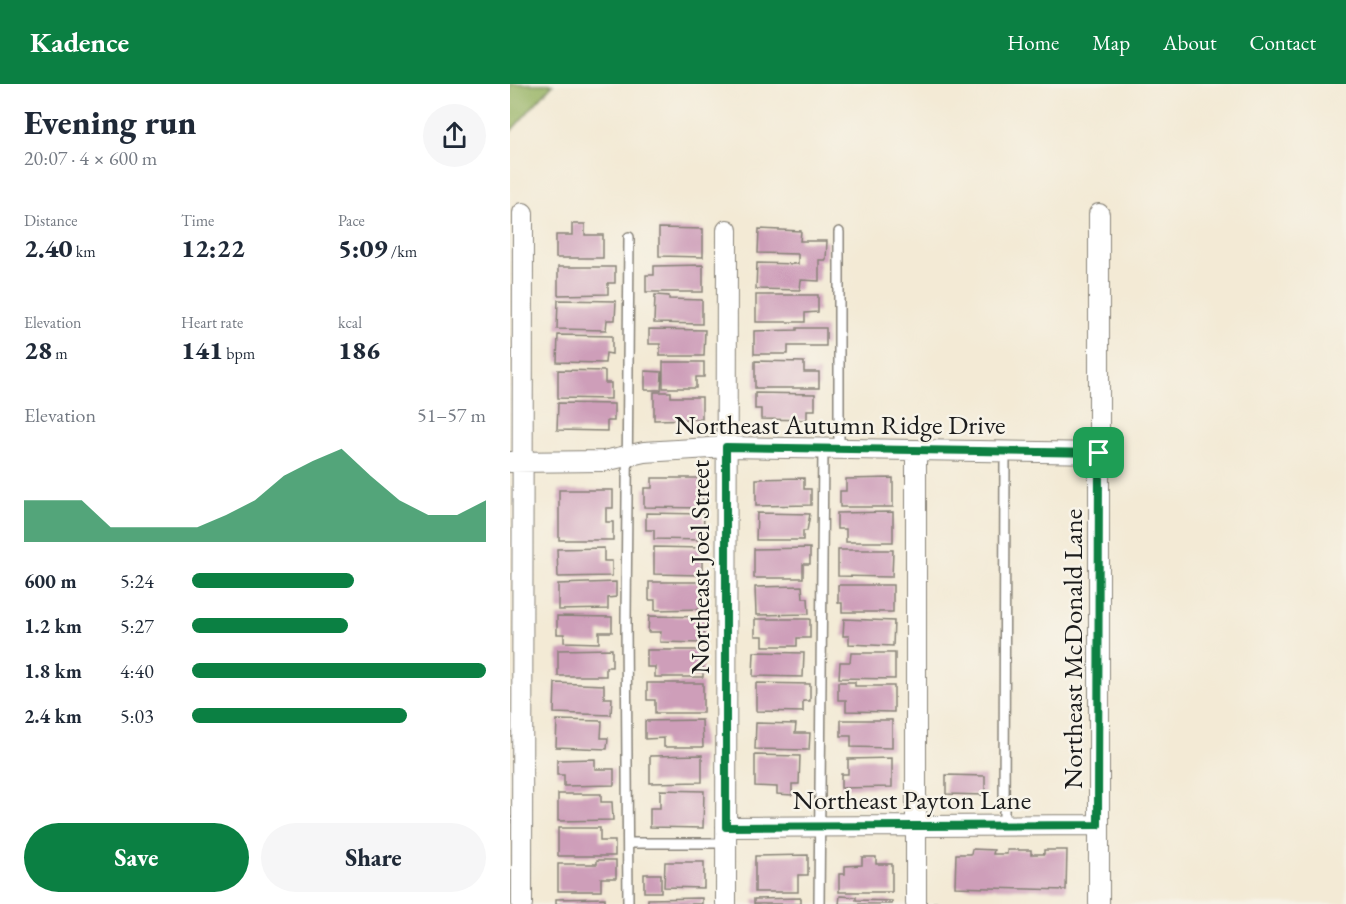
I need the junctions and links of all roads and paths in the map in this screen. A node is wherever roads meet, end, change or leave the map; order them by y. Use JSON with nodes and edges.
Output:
{"nodes":[{"id":1,"x":523,"y":213,"type":"dead end"},
{"id":2,"x":1099,"y":214,"type":"dead end"},
{"id":3,"x":727,"y":230,"type":"dead end"},
{"id":4,"x":838,"y":232,"type":"dead end"},
{"id":5,"x":629,"y":237,"type":"dead end"},
{"id":6,"x":726,"y":447,"type":"junction"},
{"id":7,"x":831,"y":449,"type":"junction"},
{"id":8,"x":916,"y":450,"type":"junction"},
{"id":9,"x":1005,"y":452,"type":"junction"},
{"id":10,"x":1099,"y":453,"type":"junction"},
{"id":11,"x":628,"y":456,"type":"junction"},
{"id":12,"x":516,"y":462,"type":"edge"},
{"id":13,"x":1098,"y":825,"type":"junction"},
{"id":14,"x":819,"y":826,"type":"junction"},
{"id":15,"x":916,"y":826,"type":"junction"},
{"id":16,"x":1004,"y":826,"type":"junction"},
{"id":17,"x":726,"y":835,"type":"junction"},
{"id":18,"x":629,"y":843,"type":"junction"},
{"id":19,"x":522,"y":904,"type":"edge"},
{"id":20,"x":628,"y":904,"type":"edge"},
{"id":21,"x":726,"y":904,"type":"edge"},
{"id":22,"x":819,"y":904,"type":"edge"},
{"id":23,"x":916,"y":904,"type":"edge"},
{"id":24,"x":1099,"y":904,"type":"edge"}],
"edges":[{"from":1,"to":12,"type":"street"},
{"from":2,"to":10,"type":"street","name":"Northeast McDonald Lane"},
{"from":3,"to":6,"type":"street","name":"Northeast Joel Street"},
{"from":4,"to":7,"type":"lane"},
{"from":5,"to":11,"type":"lane"},
{"from":6,"to":7,"type":"street","name":"Northeast Autumn Ridge Drive"},
{"from":6,"to":11,"type":"street","name":"Northeast Autumn Ridge Drive"},
{"from":6,"to":17,"type":"street","name":"Northeast Joel Street"},
{"from":7,"to":8,"type":"street","name":"Northeast Autumn Ridge Drive"},
{"from":7,"to":14,"type":"lane"},
{"from":8,"to":9,"type":"street","name":"Northeast Autumn Ridge Drive"},
{"from":8,"to":15,"type":"street"},
{"from":9,"to":10,"type":"street","name":"Northeast Autumn Ridge Drive"},
{"from":9,"to":16,"type":"lane"},
{"from":10,"to":13,"type":"street","name":"Northeast McDonald Lane"},
{"from":11,"to":12,"type":"street","name":"Northeast Autumn Ridge Drive"},
{"from":11,"to":18,"type":"lane"},
{"from":12,"to":19,"type":"street"},
{"from":13,"to":16,"type":"street","name":"Northeast Payton Lane"},
{"from":13,"to":24,"type":"street","name":"Northeast McDonald Lane"},
{"from":14,"to":15,"type":"street","name":"Northeast Payton Lane"},
{"from":14,"to":17,"type":"street","name":"Northeast Payton Lane"},
{"from":14,"to":22,"type":"lane"},
{"from":15,"to":16,"type":"street","name":"Northeast Payton Lane"},
{"from":15,"to":23,"type":"street"},
{"from":17,"to":18,"type":"lane"},
{"from":17,"to":21,"type":"street","name":"Northeast Joel Street"},
{"from":18,"to":20,"type":"lane"}]}
